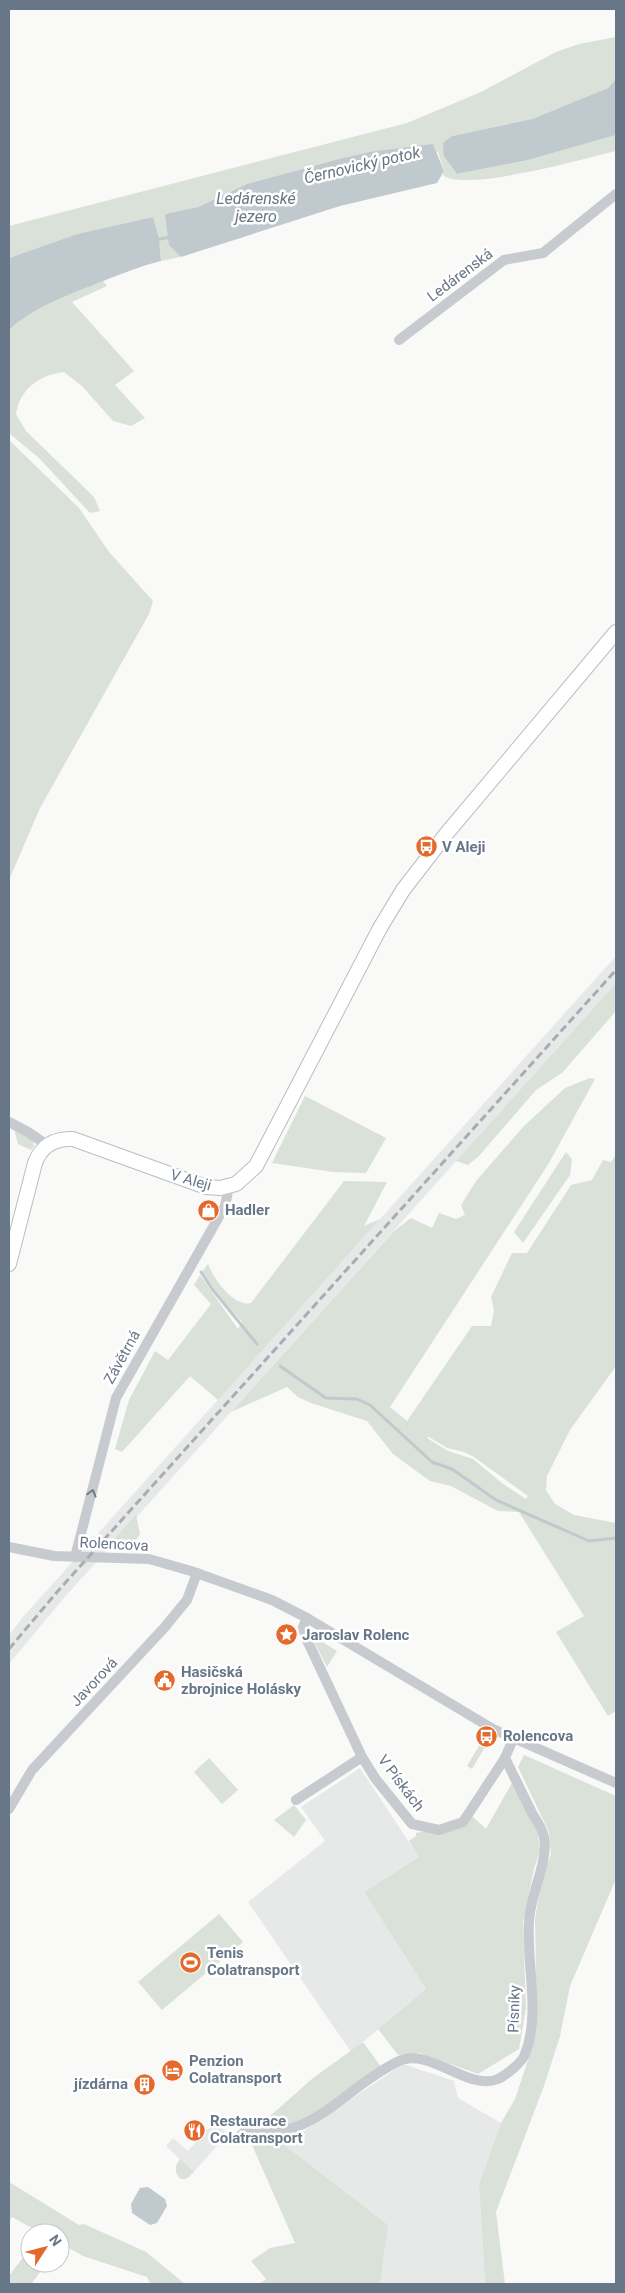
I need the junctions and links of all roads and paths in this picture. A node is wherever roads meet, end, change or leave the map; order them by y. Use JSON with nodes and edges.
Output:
{"nodes":[{"id":1,"x":616,"y":194,"type":"edge"},
{"id":2,"x":399,"y":340,"type":"dead end"},
{"id":3,"x":616,"y":632,"type":"edge"},
{"id":4,"x":9,"y":1122,"type":"edge"},
{"id":5,"x":47,"y":1145,"type":"junction"},
{"id":6,"x":229,"y":1186,"type":"junction"},
{"id":7,"x":9,"y":1264,"type":"edge"},
{"id":8,"x":9,"y":1547,"type":"edge"},
{"id":9,"x":75,"y":1557,"type":"junction"},
{"id":10,"x":197,"y":1573,"type":"junction"},
{"id":11,"x":307,"y":1618,"type":"junction"},
{"id":12,"x":512,"y":1739,"type":"junction"},
{"id":13,"x":362,"y":1757,"type":"junction"},
{"id":14,"x":505,"y":1758,"type":"junction"},
{"id":15,"x":616,"y":1782,"type":"edge"},
{"id":16,"x":296,"y":1800,"type":"dead end"},
{"id":17,"x":9,"y":1810,"type":"edge"},
{"id":18,"x":236,"y":2140,"type":"dead end"}],
"edges":[{"from":1,"to":2,"type":"street","name":"Ledárenská"},
{"from":3,"to":6,"type":"street","name":"V Aleji"},
{"from":4,"to":5,"type":"street"},
{"from":5,"to":6,"type":"street","name":"V Aleji"},
{"from":5,"to":7,"type":"street"},
{"from":9,"to":6,"type":"street","name":"Závětrná","one_way":true},
{"from":8,"to":9,"type":"street","name":"Rolencova"},
{"from":9,"to":10,"type":"street","name":"Rolencova"},
{"from":10,"to":11,"type":"street","name":"Rolencova"},
{"from":10,"to":17,"type":"street","name":"Javorová"},
{"from":11,"to":12,"type":"street","name":"Rolencova"},
{"from":11,"to":13,"type":"street","name":"V Pískách"},
{"from":12,"to":14,"type":"street"},
{"from":12,"to":15,"type":"street","name":"Rolencova"},
{"from":13,"to":14,"type":"street","name":"V Pískách"},
{"from":13,"to":16,"type":"street"},
{"from":14,"to":18,"type":"street","name":"Písníky"}]}
